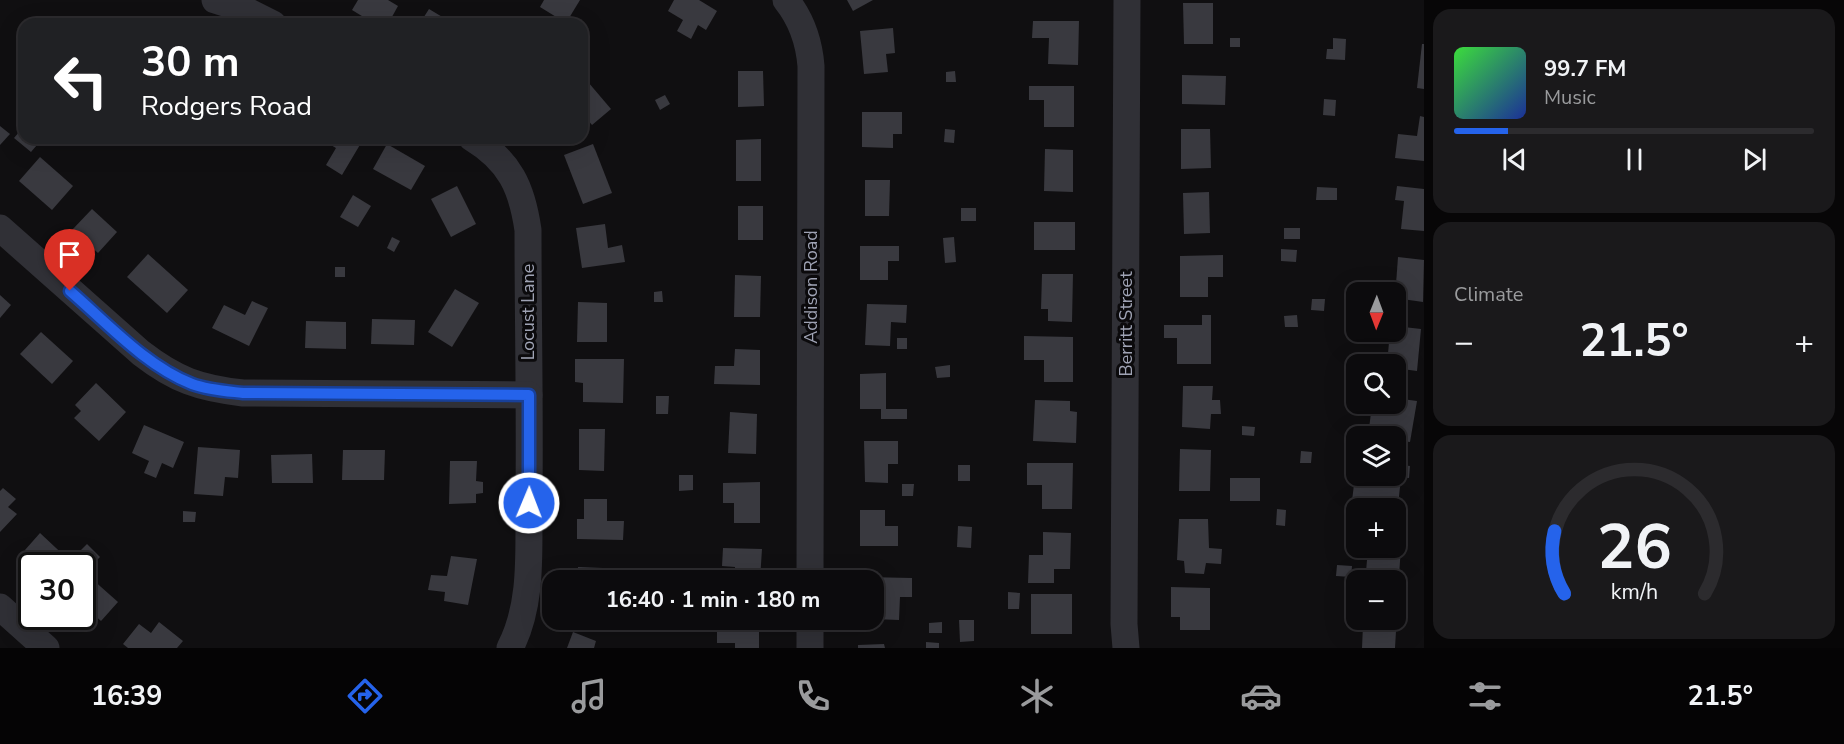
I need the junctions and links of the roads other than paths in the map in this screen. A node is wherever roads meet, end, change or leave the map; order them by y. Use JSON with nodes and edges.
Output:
{"nodes":[{"id":1,"x":215,"y":0,"type":"edge"},
{"id":2,"x":786,"y":0,"type":"edge"},
{"id":3,"x":1127,"y":0,"type":"edge"},
{"id":4,"x":261,"y":18,"type":"edge"},
{"id":5,"x":482,"y":144,"type":"edge"},
{"id":6,"x":0,"y":228,"type":"edge"},
{"id":7,"x":529,"y":395,"type":"junction"},
{"id":8,"x":810,"y":570,"type":"edge"},
{"id":9,"x":0,"y":607,"type":"edge"},
{"id":10,"x":810,"y":630,"type":"edge"},
{"id":11,"x":46,"y":648,"type":"edge"},
{"id":12,"x":510,"y":648,"type":"edge"},
{"id":13,"x":810,"y":648,"type":"edge"},
{"id":14,"x":1126,"y":648,"type":"edge"}],
"edges":[{"from":1,"to":4,"type":"street"},
{"from":2,"to":8,"type":"street","name":"Addison Road"},
{"from":3,"to":14,"type":"street","name":"Berritt Street"},
{"from":5,"to":7,"type":"street","name":"Locust Lane"},
{"from":6,"to":7,"type":"street"},
{"from":7,"to":12,"type":"street","name":"Locust Lane"},
{"from":9,"to":11,"type":"street"},
{"from":10,"to":13,"type":"street"}]}
